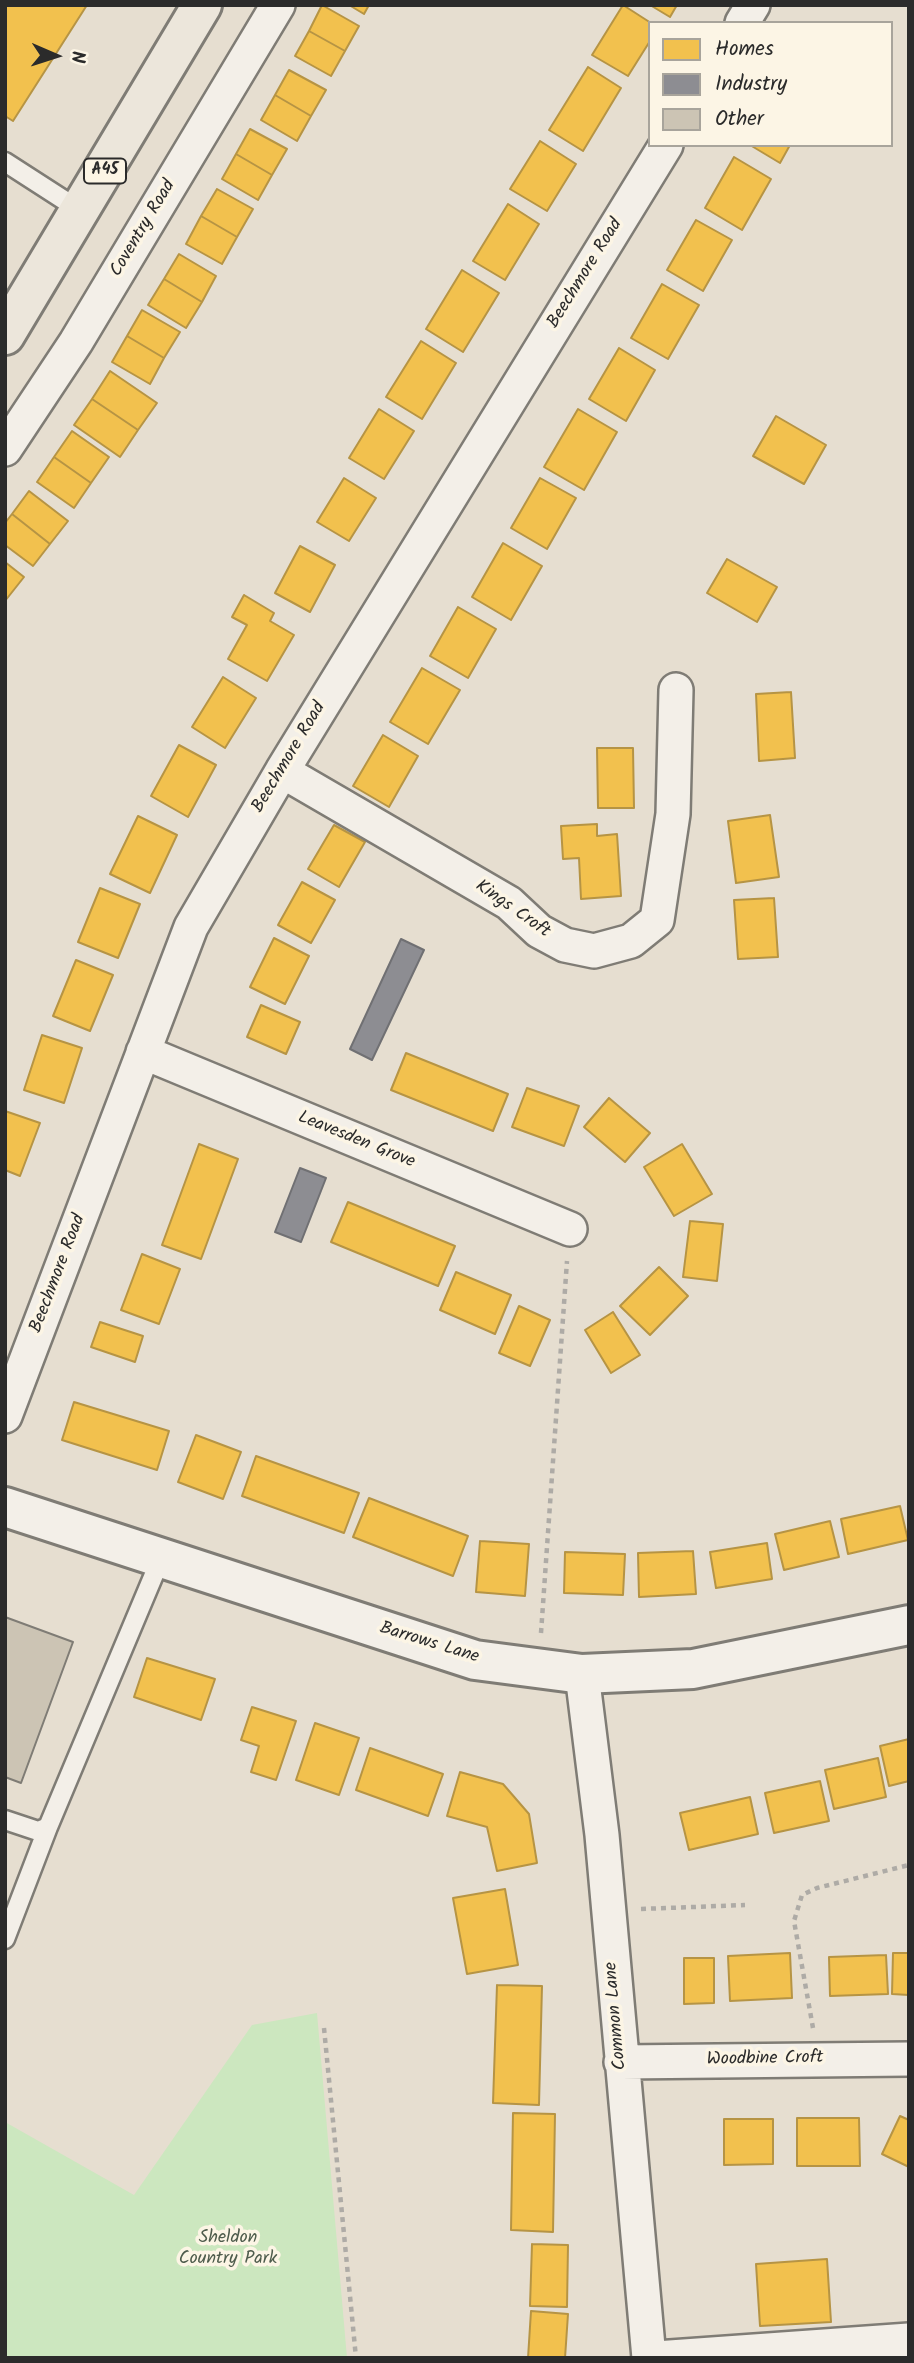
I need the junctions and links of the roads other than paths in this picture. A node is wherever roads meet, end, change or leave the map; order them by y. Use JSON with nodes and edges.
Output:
{"nodes":[{"id":1,"x":202,"y":5,"type":"edge"},
{"id":2,"x":278,"y":5,"type":"edge"},
{"id":3,"x":753,"y":5,"type":"edge"},
{"id":4,"x":743,"y":21,"type":"edge"},
{"id":5,"x":665,"y":147,"type":"edge"},
{"id":6,"x":5,"y":162,"type":"edge"},
{"id":7,"x":82,"y":211,"type":"junction"},
{"id":8,"x":5,"y":335,"type":"edge"},
{"id":9,"x":5,"y":449,"type":"edge"},
{"id":10,"x":676,"y":690,"type":"dead end"},
{"id":11,"x":282,"y":771,"type":"junction"},
{"id":12,"x":143,"y":1052,"type":"junction"},
{"id":13,"x":570,"y":1229,"type":"road end"},
{"id":14,"x":5,"y":1416,"type":"edge"},
{"id":15,"x":5,"y":1507,"type":"edge"},
{"id":16,"x":161,"y":1558,"type":"junction"},
{"id":17,"x":909,"y":1625,"type":"edge"},
{"id":18,"x":582,"y":1674,"type":"junction"},
{"id":19,"x":5,"y":1820,"type":"edge"},
{"id":20,"x":48,"y":1828,"type":"junction"},
{"id":21,"x":5,"y":1939,"type":"edge"},
{"id":22,"x":909,"y":2059,"type":"edge"},
{"id":23,"x":621,"y":2062,"type":"junction"},
{"id":24,"x":909,"y":2340,"type":"edge"},
{"id":25,"x":649,"y":2358,"type":"edge"},
{"id":26,"x":656,"y":2358,"type":"edge"}],
"edges":[{"from":1,"to":7,"type":"highway","number":"A45"},
{"from":2,"to":9,"type":"street","name":"Coventry Road"},
{"from":3,"to":4,"type":"street"},
{"from":5,"to":11,"type":"street","name":"Beechmore Road"},
{"from":6,"to":7,"type":"lane"},
{"from":7,"to":8,"type":"highway","number":"A45"},
{"from":10,"to":11,"type":"street","name":"Kings Croft"},
{"from":11,"to":12,"type":"street","name":"Beechmore Road"},
{"from":12,"to":13,"type":"street","name":"Leavesden Grove"},
{"from":12,"to":14,"type":"street","name":"Beechmore Road"},
{"from":15,"to":16,"type":"street","name":"Barrows Lane"},
{"from":16,"to":18,"type":"street","name":"Barrows Lane"},
{"from":16,"to":20,"type":"lane"},
{"from":17,"to":18,"type":"street","name":"Barrows Lane"},
{"from":18,"to":23,"type":"street","name":"Common Lane"},
{"from":19,"to":20,"type":"lane"},
{"from":20,"to":21,"type":"lane"},
{"from":22,"to":23,"type":"street","name":"Woodbine Croft"},
{"from":23,"to":25,"type":"street","name":"Common Lane"},
{"from":24,"to":26,"type":"street"}]}
